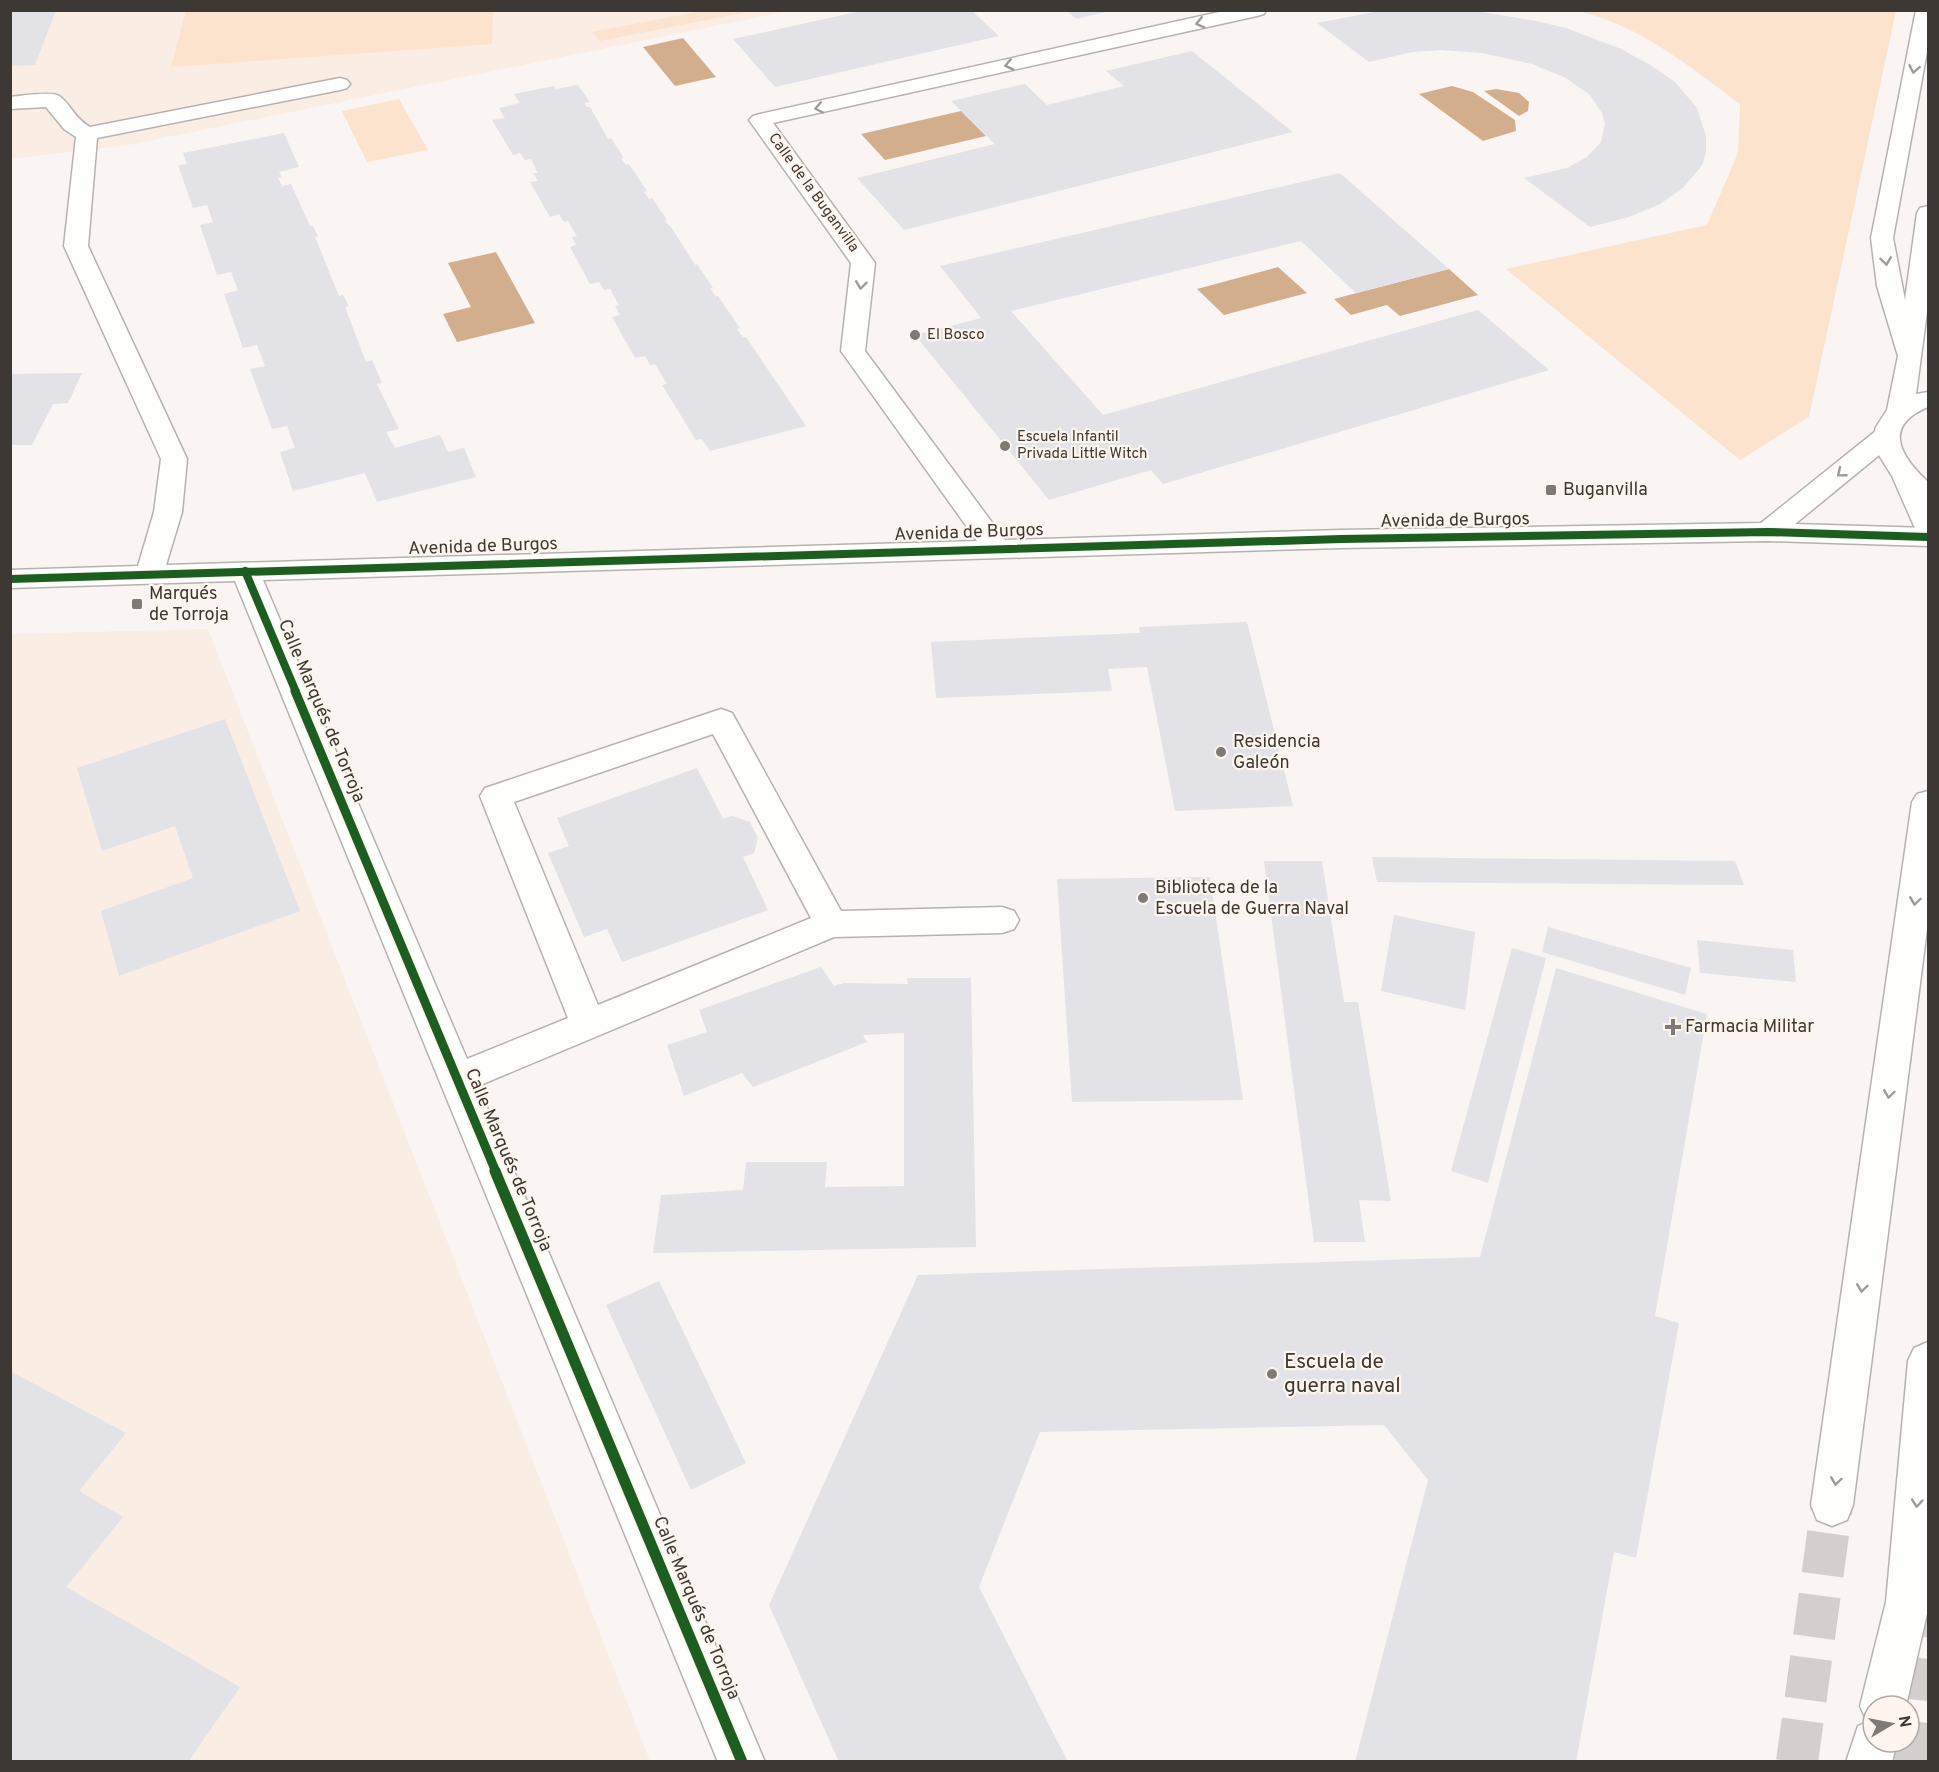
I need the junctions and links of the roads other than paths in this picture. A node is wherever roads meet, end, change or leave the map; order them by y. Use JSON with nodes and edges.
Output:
{"nodes":[{"id":1,"x":1257,"y":10,"type":"edge"},
{"id":2,"x":1925,"y":12,"type":"edge"},
{"id":3,"x":340,"y":84,"type":"dead end"},
{"id":4,"x":10,"y":103,"type":"edge"},
{"id":5,"x":87,"y":134,"type":"junction"},
{"id":6,"x":1929,"y":213,"type":"edge"},
{"id":7,"x":1910,"y":356,"type":"junction"},
{"id":8,"x":1929,"y":399,"type":"edge"},
{"id":9,"x":1900,"y":411,"type":"junction"},
{"id":10,"x":1886,"y":436,"type":"junction"},
{"id":11,"x":1904,"y":475,"type":"junction"},
{"id":12,"x":1929,"y":495,"type":"edge"},
{"id":13,"x":1929,"y":526,"type":"edge"},
{"id":14,"x":1768,"y":532,"type":"junction"},
{"id":15,"x":1929,"y":537,"type":"edge"},
{"id":16,"x":996,"y":548,"type":"junction"},
{"id":17,"x":244,"y":571,"type":"junction"},
{"id":18,"x":149,"y":575,"type":"junction"},
{"id":19,"x":10,"y":579,"type":"edge"},
{"id":20,"x":1929,"y":801,"type":"edge"},
{"id":21,"x":1002,"y":920,"type":"dead end"},
{"id":22,"x":831,"y":924,"type":"junction"},
{"id":23,"x":588,"y":1024,"type":"junction"},
{"id":24,"x":456,"y":1079,"type":"junction"},
{"id":25,"x":1929,"y":1361,"type":"edge"},
{"id":26,"x":1832,"y":1505,"type":"tunnel mouth"},
{"id":27,"x":1886,"y":1694,"type":"edge"},
{"id":28,"x":742,"y":1761,"type":"edge"}],
"edges":[{"from":1,"to":16,"type":"street","name":"Calle de la Buganvilla","one_way":true},
{"from":2,"to":7,"type":"street","one_way":true},
{"from":3,"to":5,"type":"street"},
{"from":4,"to":5,"type":"street"},
{"from":5,"to":18,"type":"street"},
{"from":6,"to":7,"type":"street"},
{"from":7,"to":9,"type":"street"},
{"from":8,"to":9,"type":"street"},
{"from":9,"to":10,"type":"street"},
{"from":10,"to":11,"type":"street"},
{"from":10,"to":14,"type":"street","one_way":true},
{"from":11,"to":12,"type":"street"},
{"from":11,"to":13,"type":"street"},
{"from":14,"to":15,"type":"street","name":"Avenida de Burgos"},
{"from":14,"to":16,"type":"street","name":"Avenida de Burgos"},
{"from":16,"to":17,"type":"street","name":"Avenida de Burgos"},
{"from":17,"to":18,"type":"street","name":"Avenida de Burgos"},
{"from":17,"to":24,"type":"street","name":"Calle Marqués de Torroja"},
{"from":18,"to":19,"type":"street","name":"Avenida de Burgos"},
{"from":20,"to":26,"type":"street","one_way":true},
{"from":21,"to":22,"type":"street"},
{"from":22,"to":23,"type":"street"},
{"from":22,"to":23,"type":"street"},
{"from":23,"to":24,"type":"street"},
{"from":24,"to":28,"type":"street","name":"Calle Marqués de Torroja"},
{"from":25,"to":27,"type":"street","one_way":true}]}
